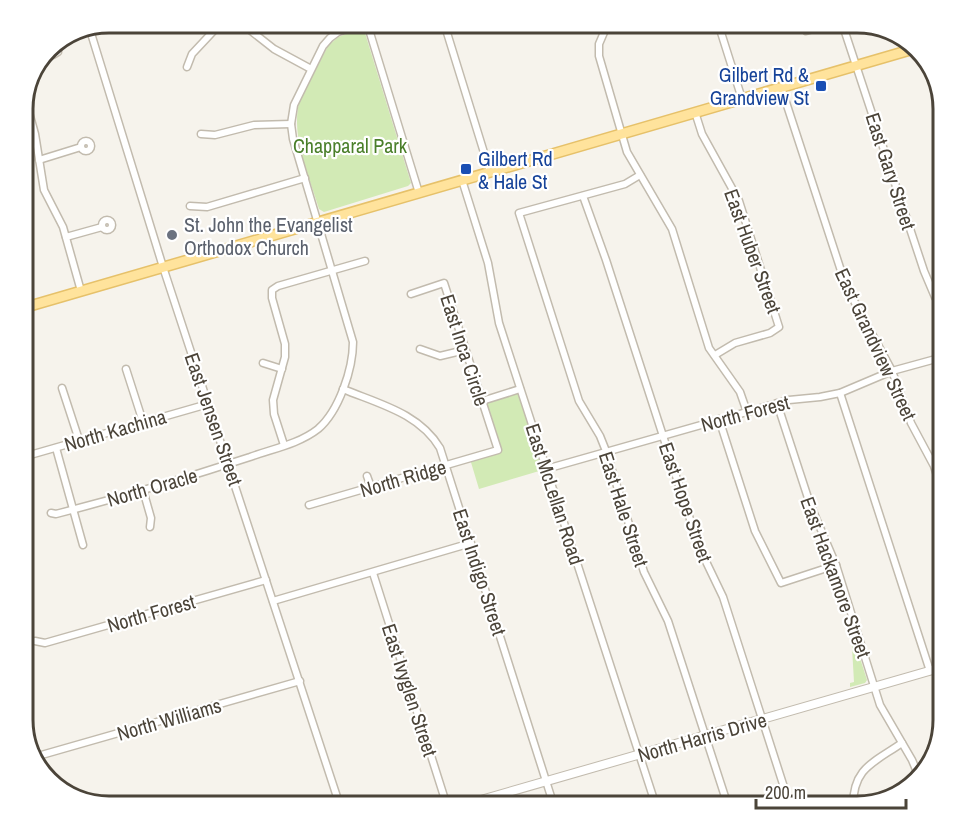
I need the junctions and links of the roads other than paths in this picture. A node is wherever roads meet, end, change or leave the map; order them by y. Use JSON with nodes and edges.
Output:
{"nodes":[{"id":1,"x":211,"y":33,"type":"edge"},
{"id":2,"x":254,"y":33,"type":"edge"},
{"id":3,"x":339,"y":33,"type":"edge"},
{"id":4,"x":370,"y":33,"type":"edge"},
{"id":5,"x":447,"y":33,"type":"edge"},
{"id":6,"x":604,"y":33,"type":"edge"},
{"id":7,"x":721,"y":33,"type":"edge"},
{"id":8,"x":846,"y":33,"type":"edge"},
{"id":9,"x":92,"y":35,"type":"edge"},
{"id":10,"x":906,"y":51,"type":"edge"},
{"id":11,"x":856,"y":66,"type":"junction"},
{"id":12,"x":187,"y":67,"type":"dead end"},
{"id":13,"x":311,"y":69,"type":"junction"},
{"id":14,"x":781,"y":87,"type":"junction"},
{"id":15,"x":742,"y":99,"type":"junction"},
{"id":16,"x":695,"y":112,"type":"junction"},
{"id":17,"x":291,"y":124,"type":"junction"},
{"id":18,"x":33,"y":125,"type":"edge"},
{"id":19,"x":201,"y":134,"type":"dead end"},
{"id":20,"x":622,"y":134,"type":"junction"},
{"id":21,"x":81,"y":147,"type":"dead end"},
{"id":22,"x":39,"y":160,"type":"junction"},
{"id":23,"x":490,"y":172,"type":"junction"},
{"id":24,"x":640,"y":175,"type":"junction"},
{"id":25,"x":304,"y":178,"type":"junction"},
{"id":26,"x":462,"y":180,"type":"junction"},
{"id":27,"x":419,"y":193,"type":"junction"},
{"id":28,"x":583,"y":196,"type":"junction"},
{"id":29,"x":190,"y":206,"type":"dead end"},
{"id":30,"x":317,"y":222,"type":"junction"},
{"id":31,"x":102,"y":227,"type":"dead end"},
{"id":32,"x":66,"y":237,"type":"junction"},
{"id":33,"x":364,"y":261,"type":"dead end"},
{"id":34,"x":164,"y":267,"type":"junction"},
{"id":35,"x":331,"y":271,"type":"junction"},
{"id":36,"x":81,"y":291,"type":"junction"},
{"id":37,"x":933,"y":292,"type":"edge"},
{"id":38,"x":411,"y":294,"type":"dead end"},
{"id":39,"x":33,"y":305,"type":"edge"},
{"id":40,"x":420,"y":349,"type":"dead end"},
{"id":41,"x":465,"y":350,"type":"junction"},
{"id":42,"x":715,"y":355,"type":"junction"},
{"id":43,"x":933,"y":360,"type":"edge"},
{"id":44,"x":263,"y":363,"type":"dead end"},
{"id":45,"x":126,"y":369,"type":"dead end"},
{"id":46,"x":282,"y":369,"type":"junction"},
{"id":47,"x":892,"y":371,"type":"junction"},
{"id":48,"x":62,"y":388,"type":"dead end"},
{"id":49,"x":343,"y":389,"type":"junction"},
{"id":50,"x":520,"y":389,"type":"junction"},
{"id":51,"x":840,"y":393,"type":"junction"},
{"id":52,"x":482,"y":401,"type":"junction"},
{"id":53,"x":777,"y":403,"type":"junction"},
{"id":54,"x":208,"y":404,"type":"junction"},
{"id":55,"x":747,"y":412,"type":"junction"},
{"id":56,"x":719,"y":420,"type":"junction"},
{"id":57,"x":143,"y":422,"type":"junction"},
{"id":58,"x":662,"y":436,"type":"junction"},
{"id":59,"x":79,"y":440,"type":"junction"},
{"id":60,"x":284,"y":445,"type":"junction"},
{"id":61,"x":56,"y":448,"type":"junction"},
{"id":62,"x":498,"y":450,"type":"joint"},
{"id":63,"x":606,"y":451,"type":"junction"},
{"id":64,"x":33,"y":454,"type":"edge"},
{"id":65,"x":229,"y":464,"type":"junction"},
{"id":66,"x":933,"y":464,"type":"edge"},
{"id":67,"x":446,"y":466,"type":"junction"},
{"id":68,"x":546,"y":469,"type":"junction"},
{"id":69,"x":367,"y":476,"type":"dead end"},
{"id":70,"x":371,"y":487,"type":"junction"},
{"id":71,"x":143,"y":490,"type":"junction"},
{"id":72,"x":309,"y":505,"type":"dead end"},
{"id":73,"x":74,"y":509,"type":"junction"},
{"id":74,"x":51,"y":513,"type":"dead end"},
{"id":75,"x":150,"y":527,"type":"dead end"},
{"id":76,"x":471,"y":543,"type":"junction"},
{"id":77,"x":83,"y":545,"type":"dead end"},
{"id":78,"x":836,"y":565,"type":"junction"},
{"id":79,"x":373,"y":573,"type":"junction"},
{"id":80,"x":266,"y":580,"type":"junction"},
{"id":81,"x":273,"y":602,"type":"junction"},
{"id":82,"x":35,"y":640,"type":"dead end"},
{"id":83,"x":933,"y":670,"type":"edge"},
{"id":84,"x":930,"y":671,"type":"junction"},
{"id":85,"x":300,"y":681,"type":"junction"},
{"id":86,"x":875,"y":688,"type":"junction"},
{"id":87,"x":762,"y":719,"type":"junction"},
{"id":88,"x":706,"y":737,"type":"junction"},
{"id":89,"x":902,"y":743,"type":"junction"},
{"id":90,"x":42,"y":755,"type":"edge"},
{"id":91,"x":640,"y":756,"type":"junction"},
{"id":92,"x":915,"y":768,"type":"edge"},
{"id":93,"x":547,"y":782,"type":"junction"},
{"id":94,"x":337,"y":796,"type":"edge"},
{"id":95,"x":444,"y":796,"type":"edge"},
{"id":96,"x":498,"y":796,"type":"edge"},
{"id":97,"x":551,"y":796,"type":"edge"},
{"id":98,"x":653,"y":796,"type":"edge"},
{"id":99,"x":725,"y":796,"type":"edge"},
{"id":100,"x":786,"y":796,"type":"edge"},
{"id":101,"x":854,"y":796,"type":"edge"}],
"edges":[{"from":1,"to":12,"type":"street"},
{"from":2,"to":13,"type":"street"},
{"from":3,"to":13,"type":"street"},
{"from":4,"to":27,"type":"street"},
{"from":5,"to":23,"type":"street"},
{"from":6,"to":20,"type":"street"},
{"from":7,"to":15,"type":"street"},
{"from":8,"to":11,"type":"street","name":"East Gary Street"},
{"from":9,"to":34,"type":"street","name":"East Jensen Street"},
{"from":10,"to":11,"type":"main road"},
{"from":11,"to":14,"type":"main road"},
{"from":11,"to":37,"type":"street","name":"East Gary Street"},
{"from":13,"to":17,"type":"street"},
{"from":14,"to":15,"type":"main road"},
{"from":14,"to":47,"type":"street","name":"East Grandview Street"},
{"from":15,"to":16,"type":"main road"},
{"from":16,"to":20,"type":"main road"},
{"from":16,"to":42,"type":"street","name":"East Huber Street"},
{"from":17,"to":19,"type":"street"},
{"from":17,"to":25,"type":"street"},
{"from":18,"to":22,"type":"street"},
{"from":20,"to":23,"type":"main road"},
{"from":20,"to":24,"type":"street"},
{"from":21,"to":22,"type":"street"},
{"from":22,"to":32,"type":"street"},
{"from":23,"to":26,"type":"main road"},
{"from":24,"to":28,"type":"street"},
{"from":24,"to":42,"type":"street"},
{"from":25,"to":29,"type":"street"},
{"from":25,"to":30,"type":"street"},
{"from":26,"to":27,"type":"main road"},
{"from":26,"to":50,"type":"street","name":"East McLellan Road"},
{"from":27,"to":30,"type":"main road"},
{"from":28,"to":58,"type":"street","name":"East Hope Street"},
{"from":28,"to":63,"type":"street","name":"East Hale Street"},
{"from":30,"to":34,"type":"main road"},
{"from":30,"to":35,"type":"street"},
{"from":31,"to":32,"type":"street"},
{"from":32,"to":36,"type":"street"},
{"from":33,"to":35,"type":"street"},
{"from":34,"to":36,"type":"main road"},
{"from":34,"to":54,"type":"street","name":"East Jensen Street"},
{"from":35,"to":46,"type":"street"},
{"from":35,"to":49,"type":"street"},
{"from":36,"to":39,"type":"main road"},
{"from":38,"to":41,"type":"street","name":"East Inca Circle"},
{"from":40,"to":41,"type":"street"},
{"from":41,"to":52,"type":"street","name":"East Inca Circle"},
{"from":42,"to":55,"type":"street"},
{"from":43,"to":47,"type":"street","name":"North Forest"},
{"from":44,"to":46,"type":"street"},
{"from":45,"to":57,"type":"street"},
{"from":46,"to":60,"type":"street"},
{"from":47,"to":51,"type":"street","name":"North Forest"},
{"from":47,"to":66,"type":"street","name":"East Grandview Street"},
{"from":48,"to":59,"type":"street"},
{"from":49,"to":60,"type":"street"},
{"from":49,"to":67,"type":"street","name":"East Indigo Street"},
{"from":50,"to":52,"type":"street"},
{"from":50,"to":68,"type":"street","name":"East McLellan Road"},
{"from":51,"to":53,"type":"street","name":"North Forest"},
{"from":51,"to":84,"type":"street"},
{"from":52,"to":62,"type":"street","name":"East Inca Circle"},
{"from":53,"to":55,"type":"street","name":"North Forest"},
{"from":53,"to":78,"type":"street","name":"East Hackamore Street"},
{"from":54,"to":57,"type":"street","name":"North Kachina"},
{"from":54,"to":65,"type":"street","name":"East Jensen Street"},
{"from":55,"to":56,"type":"street","name":"North Forest"},
{"from":56,"to":58,"type":"street","name":"North Forest"},
{"from":56,"to":78,"type":"street"},
{"from":57,"to":59,"type":"street","name":"North Kachina"},
{"from":58,"to":63,"type":"street","name":"North Forest"},
{"from":58,"to":87,"type":"street","name":"East Hope Street"},
{"from":59,"to":61,"type":"street","name":"North Kachina"},
{"from":60,"to":65,"type":"street"},
{"from":61,"to":64,"type":"street","name":"North Kachina"},
{"from":61,"to":73,"type":"street"},
{"from":62,"to":67,"type":"street","name":"North Ridge"},
{"from":63,"to":68,"type":"street","name":"North Forest"},
{"from":63,"to":88,"type":"street","name":"East Hale Street"},
{"from":65,"to":71,"type":"street","name":"North Oracle"},
{"from":65,"to":80,"type":"street","name":"East Jensen Street"},
{"from":67,"to":70,"type":"street","name":"North Ridge"},
{"from":67,"to":76,"type":"street","name":"East Indigo Street"},
{"from":68,"to":91,"type":"street","name":"East McLellan Road"},
{"from":69,"to":70,"type":"street"},
{"from":70,"to":72,"type":"street","name":"North Ridge"},
{"from":71,"to":73,"type":"street","name":"North Oracle"},
{"from":71,"to":75,"type":"street"},
{"from":73,"to":74,"type":"street","name":"North Oracle"},
{"from":73,"to":77,"type":"street"},
{"from":76,"to":79,"type":"street"},
{"from":76,"to":93,"type":"street","name":"East Indigo Street"},
{"from":78,"to":86,"type":"street","name":"East Hackamore Street"},
{"from":79,"to":81,"type":"street"},
{"from":79,"to":95,"type":"street","name":"East Ivyglen Street"},
{"from":80,"to":81,"type":"street","name":"East Jensen Street"},
{"from":80,"to":82,"type":"street","name":"North Forest"},
{"from":81,"to":85,"type":"street","name":"East Jensen Street"},
{"from":83,"to":84,"type":"street","name":"North Harris Drive"},
{"from":84,"to":86,"type":"street","name":"North Harris Drive"},
{"from":85,"to":90,"type":"street","name":"North Williams"},
{"from":85,"to":94,"type":"street","name":"East Jensen Street"},
{"from":86,"to":87,"type":"street","name":"North Harris Drive"},
{"from":86,"to":89,"type":"street","name":"East Hackamore Street"},
{"from":87,"to":88,"type":"street","name":"North Harris Drive"},
{"from":87,"to":100,"type":"street","name":"East Hope Street"},
{"from":88,"to":91,"type":"street","name":"North Harris Drive"},
{"from":88,"to":99,"type":"street","name":"East Hale Street"},
{"from":89,"to":92,"type":"street","name":"East Hackamore Street"},
{"from":89,"to":101,"type":"street"},
{"from":91,"to":93,"type":"street","name":"North Harris Drive"},
{"from":91,"to":98,"type":"street","name":"East McLellan Road"},
{"from":93,"to":96,"type":"street","name":"North Harris Drive"},
{"from":93,"to":97,"type":"street","name":"East Indigo Street"}]}
